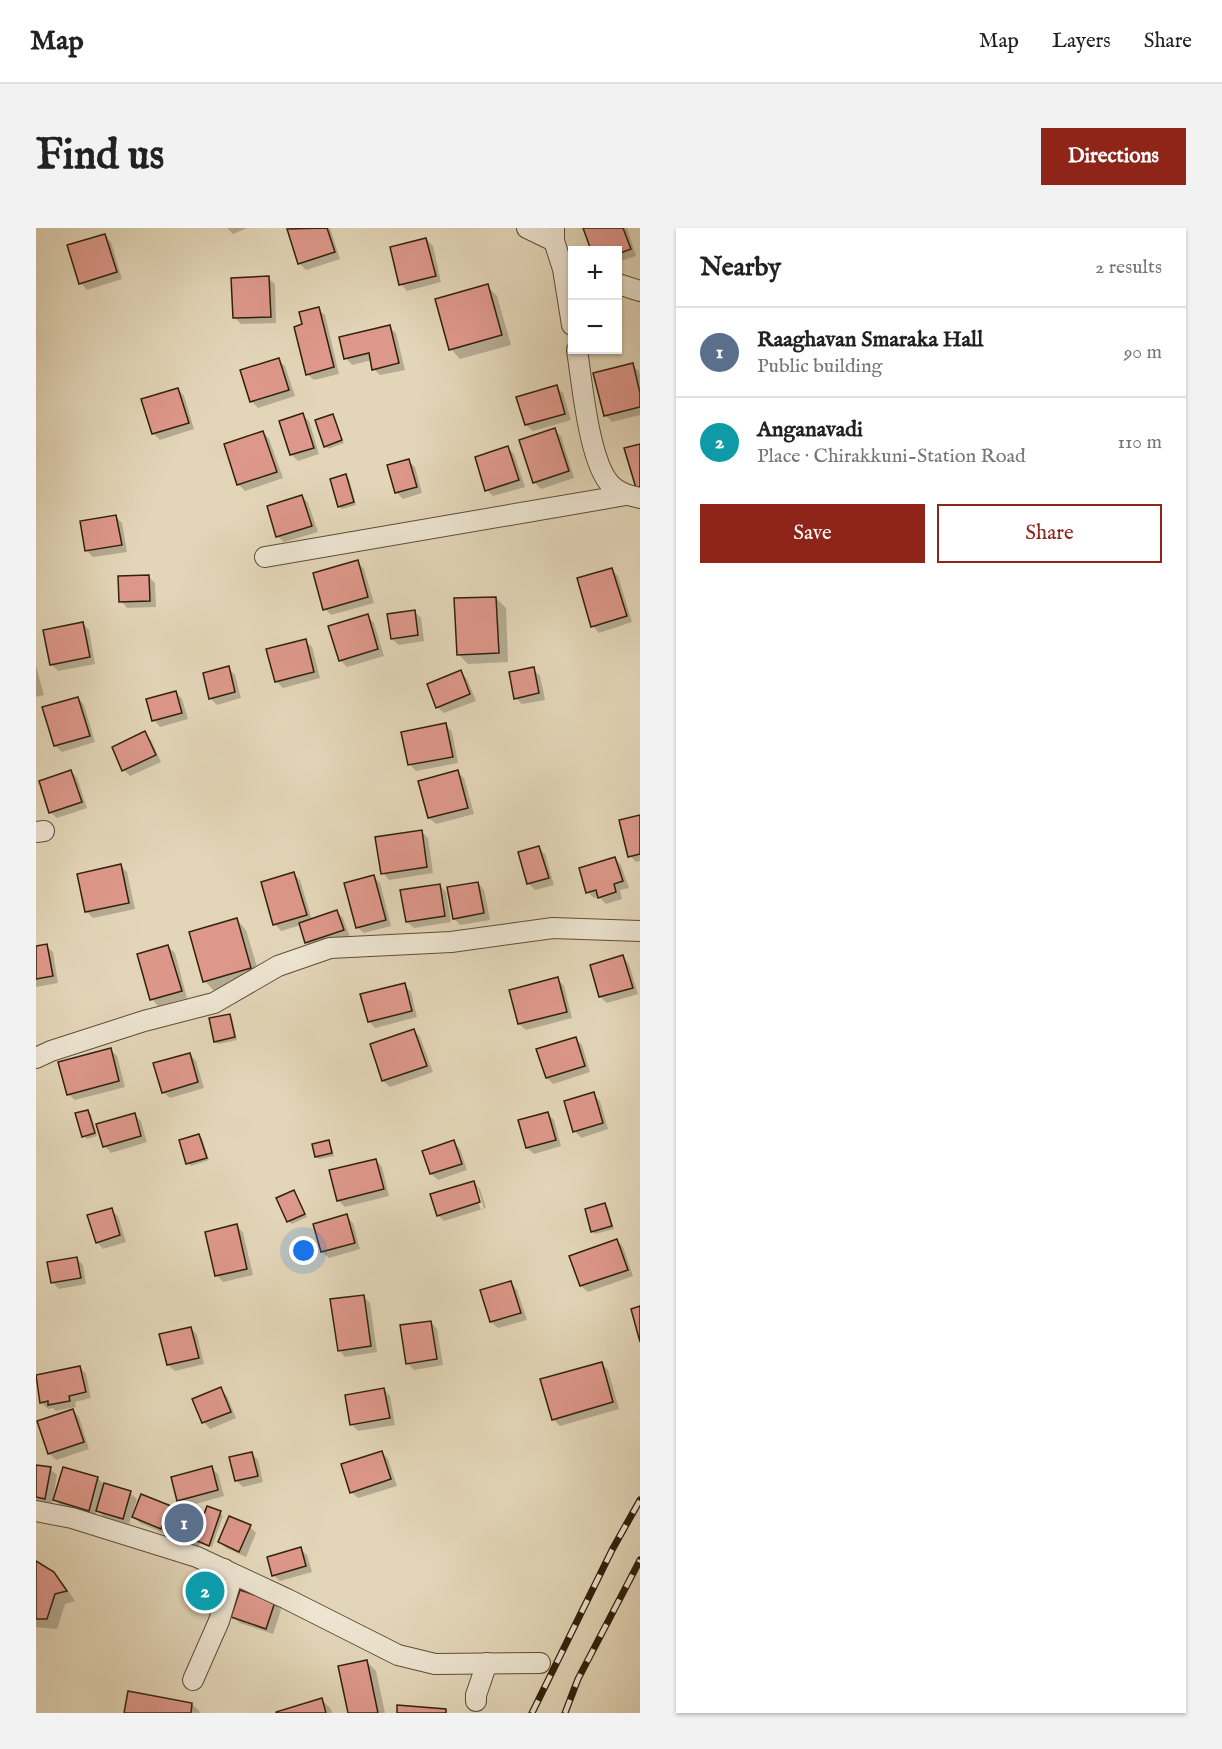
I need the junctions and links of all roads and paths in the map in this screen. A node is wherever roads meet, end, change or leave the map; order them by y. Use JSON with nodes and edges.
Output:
{"nodes":[{"id":1,"x":526,"y":228,"type":"edge"},
{"id":2,"x":554,"y":234,"type":"edge"},
{"id":3,"x":568,"y":270,"type":"edge"},
{"id":4,"x":622,"y":285,"type":"edge"},
{"id":5,"x":640,"y":291,"type":"edge"},
{"id":6,"x":578,"y":354,"type":"edge"},
{"id":7,"x":633,"y":496,"type":"edge"},
{"id":8,"x":265,"y":558,"type":"dead end"},
{"id":9,"x":640,"y":931,"type":"edge"},
{"id":10,"x":36,"y":1058,"type":"edge"},
{"id":11,"x":36,"y":1511,"type":"edge"},
{"id":12,"x":224,"y":1569,"type":"junction"},
{"id":13,"x":487,"y":1663,"type":"junction"},
{"id":14,"x":540,"y":1663,"type":"dead end"},
{"id":15,"x":194,"y":1680,"type":"dead end"},
{"id":16,"x":476,"y":1701,"type":"dead end"}],
"edges":[{"from":1,"to":2,"type":"street"},
{"from":2,"to":3,"type":"street"},
{"from":4,"to":5,"type":"street"},
{"from":6,"to":7,"type":"street"},
{"from":7,"to":8,"type":"street"},
{"from":9,"to":10,"type":"street"},
{"from":11,"to":12,"type":"street"},
{"from":12,"to":13,"type":"street"},
{"from":12,"to":15,"type":"street"},
{"from":13,"to":14,"type":"street"},
{"from":13,"to":16,"type":"street"}]}
